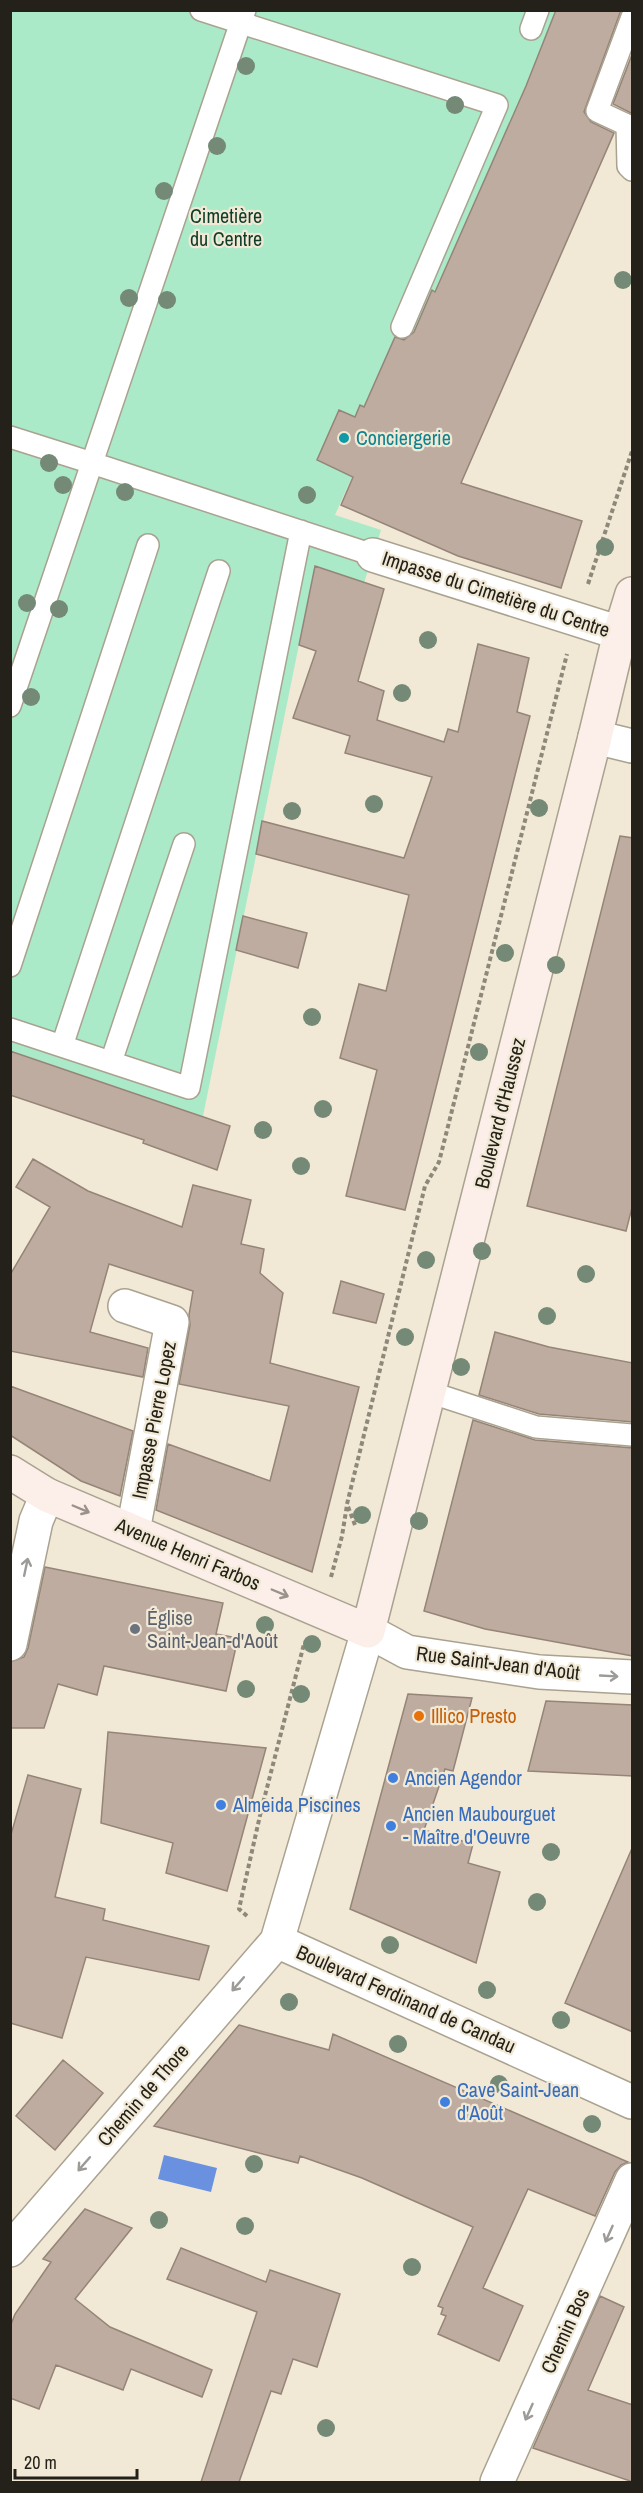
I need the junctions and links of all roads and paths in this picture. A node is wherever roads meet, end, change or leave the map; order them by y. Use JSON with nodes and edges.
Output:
{"nodes":[{"id":1,"x":201,"y":10,"type":"edge"},
{"id":2,"x":243,"y":17,"type":"edge"},
{"id":3,"x":633,"y":17,"type":"edge"},
{"id":4,"x":633,"y":170,"type":"edge"},
{"id":5,"x":402,"y":327,"type":"dead end"},
{"id":6,"x":10,"y":437,"type":"edge"},
{"id":7,"x":633,"y":451,"type":"edge"},
{"id":8,"x":92,"y":463,"type":"junction"},
{"id":9,"x":301,"y":531,"type":"junction"},
{"id":10,"x":148,"y":545,"type":"dead end"},
{"id":11,"x":373,"y":555,"type":"joint"},
{"id":12,"x":219,"y":571,"type":"dead end"},
{"id":13,"x":633,"y":594,"type":"edge"},
{"id":14,"x":576,"y":621,"type":"junction"},
{"id":15,"x":620,"y":633,"type":"junction"},
{"id":16,"x":10,"y":706,"type":"edge"},
{"id":17,"x":595,"y":738,"type":"junction"},
{"id":18,"x":633,"y":746,"type":"edge"},
{"id":19,"x":184,"y":844,"type":"dead end"},
{"id":20,"x":10,"y":966,"type":"edge"},
{"id":21,"x":10,"y":1029,"type":"edge"},
{"id":22,"x":62,"y":1046,"type":"junction"},
{"id":23,"x":111,"y":1062,"type":"junction"},
{"id":24,"x":125,"y":1306,"type":"dead end"},
{"id":25,"x":429,"y":1392,"type":"junction"},
{"id":26,"x":633,"y":1435,"type":"edge"},
{"id":27,"x":10,"y":1472,"type":"edge"},
{"id":28,"x":47,"y":1495,"type":"junction"},
{"id":29,"x":133,"y":1531,"type":"junction"},
{"id":30,"x":390,"y":1546,"type":"junction"},
{"id":31,"x":368,"y":1631,"type":"junction"},
{"id":32,"x":10,"y":1644,"type":"edge"},
{"id":33,"x":633,"y":1677,"type":"edge"},
{"id":34,"x":294,"y":1681,"type":"dead end"},
{"id":35,"x":277,"y":1941,"type":"junction"},
{"id":36,"x":633,"y":2102,"type":"edge"},
{"id":37,"x":633,"y":2180,"type":"edge"},
{"id":38,"x":10,"y":2250,"type":"edge"},
{"id":39,"x":497,"y":2482,"type":"edge"}],
"edges":[{"from":1,"to":2,"type":"lane"},
{"from":2,"to":5,"type":"lane"},
{"from":2,"to":8,"type":"lane"},
{"from":3,"to":4,"type":"lane"},
{"from":6,"to":8,"type":"lane"},
{"from":7,"to":14,"type":"path"},
{"from":8,"to":9,"type":"lane"},
{"from":8,"to":16,"type":"lane"},
{"from":9,"to":11,"type":"lane"},
{"from":9,"to":23,"type":"lane"},
{"from":10,"to":20,"type":"lane"},
{"from":11,"to":14,"type":"street","name":"Impasse du Cimetière du Centre"},
{"from":12,"to":22,"type":"lane"},
{"from":13,"to":15,"type":"main road","name":"Boulevard d'Haussez"},
{"from":14,"to":15,"type":"street","name":"Impasse du Cimetière du Centre"},
{"from":14,"to":30,"type":"path"},
{"from":15,"to":17,"type":"main road","name":"Boulevard d'Haussez"},
{"from":17,"to":18,"type":"street"},
{"from":17,"to":25,"type":"main road","name":"Boulevard d'Haussez"},
{"from":19,"to":23,"type":"lane"},
{"from":21,"to":22,"type":"lane"},
{"from":22,"to":23,"type":"lane"},
{"from":24,"to":29,"type":"street","name":"Impasse Pierre Lopez"},
{"from":25,"to":26,"type":"lane"},
{"from":25,"to":30,"type":"main road","name":"Boulevard d'Haussez"},
{"from":27,"to":28,"type":"main road","name":"Avenue Henri Farbos"},
{"from":28,"to":29,"type":"main road","name":"Avenue Henri Farbos","one_way":true},
{"from":32,"to":28,"type":"street","one_way":true},
{"from":29,"to":31,"type":"main road","name":"Avenue Henri Farbos","one_way":true},
{"from":30,"to":31,"type":"main road","name":"Boulevard d'Haussez"},
{"from":31,"to":33,"type":"street","name":"Rue Saint-Jean d'Août","one_way":true},
{"from":31,"to":35,"type":"street","name":"Boulevard Ferdinand de Candau"},
{"from":34,"to":35,"type":"path"},
{"from":35,"to":36,"type":"street","name":"Boulevard Ferdinand de Candau"},
{"from":35,"to":38,"type":"street","name":"Chemin de Thore","one_way":true},
{"from":37,"to":39,"type":"street","name":"Chemin Bos","one_way":true}]}
